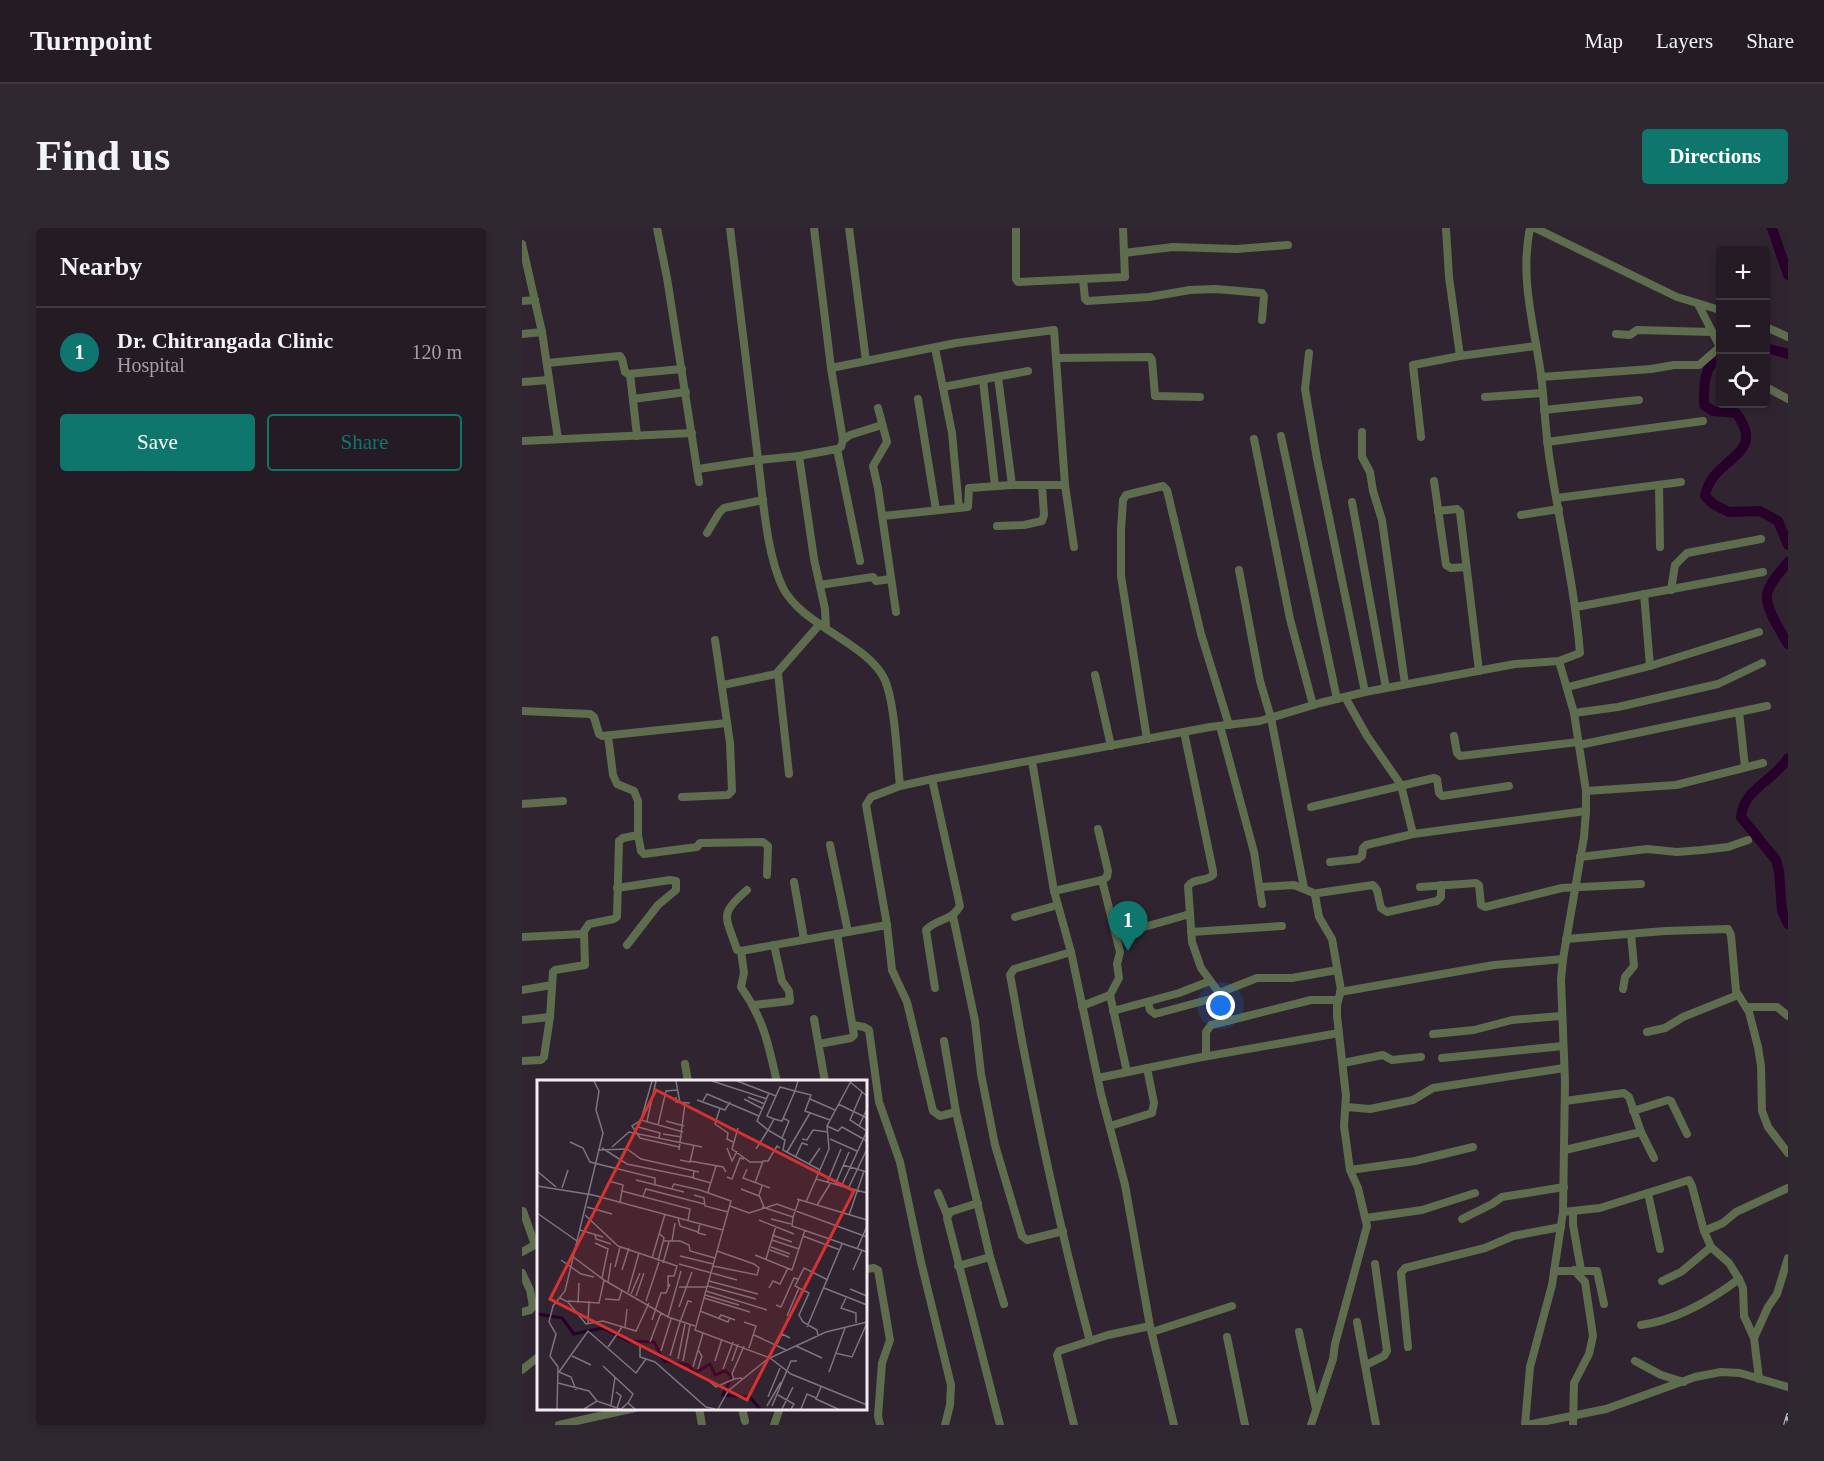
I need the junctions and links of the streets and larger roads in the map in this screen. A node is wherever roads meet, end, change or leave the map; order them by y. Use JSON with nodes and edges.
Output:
{"nodes":[{"id":1,"x":657,"y":228,"type":"edge"},
{"id":2,"x":730,"y":228,"type":"edge"},
{"id":3,"x":814,"y":228,"type":"edge"},
{"id":4,"x":849,"y":228,"type":"edge"},
{"id":5,"x":1016,"y":228,"type":"edge"},
{"id":6,"x":1123,"y":228,"type":"edge"},
{"id":7,"x":1446,"y":228,"type":"edge"},
{"id":8,"x":1530,"y":228,"type":"edge"},
{"id":9,"x":1535,"y":228,"type":"edge"},
{"id":10,"x":522,"y":244,"type":"edge"},
{"id":11,"x":1288,"y":245,"type":"dead end"},
{"id":12,"x":1124,"y":253,"type":"junction"},
{"id":13,"x":525,"y":263,"type":"edge"},
{"id":14,"x":1083,"y":279,"type":"junction"},
{"id":15,"x":535,"y":300,"type":"junction"},
{"id":16,"x":522,"y":301,"type":"edge"},
{"id":17,"x":1698,"y":304,"type":"junction"},
{"id":18,"x":1716,"y":309,"type":"edge"},
{"id":19,"x":1262,"y":320,"type":"dead end"},
{"id":20,"x":1770,"y":329,"type":"edge"},
{"id":21,"x":542,"y":332,"type":"junction"},
{"id":22,"x":1712,"y":332,"type":"junction"},
{"id":23,"x":522,"y":334,"type":"edge"},
{"id":24,"x":1616,"y":334,"type":"dead end"},
{"id":25,"x":1788,"y":337,"type":"edge"},
{"id":26,"x":1716,"y":340,"type":"edge"},
{"id":27,"x":1536,"y":346,"type":"junction"},
{"id":28,"x":935,"y":348,"type":"junction"},
{"id":29,"x":1716,"y":351,"type":"edge"},
{"id":30,"x":1309,"y":353,"type":"dead end"},
{"id":31,"x":1460,"y":356,"type":"junction"},
{"id":32,"x":1056,"y":358,"type":"junction"},
{"id":33,"x":866,"y":361,"type":"junction"},
{"id":34,"x":546,"y":363,"type":"junction"},
{"id":35,"x":831,"y":368,"type":"junction"},
{"id":36,"x":682,"y":369,"type":"junction"},
{"id":37,"x":1028,"y":371,"type":"dead end"},
{"id":38,"x":630,"y":374,"type":"junction"},
{"id":39,"x":998,"y":377,"type":"junction"},
{"id":40,"x":1541,"y":377,"type":"junction"},
{"id":41,"x":549,"y":380,"type":"junction"},
{"id":42,"x":983,"y":380,"type":"junction"},
{"id":43,"x":522,"y":382,"type":"edge"},
{"id":44,"x":943,"y":387,"type":"junction"},
{"id":45,"x":1770,"y":389,"type":"edge"},
{"id":46,"x":686,"y":392,"type":"junction"},
{"id":47,"x":1542,"y":393,"type":"junction"},
{"id":48,"x":1200,"y":397,"type":"dead end"},
{"id":49,"x":1485,"y":397,"type":"dead end"},
{"id":50,"x":633,"y":399,"type":"junction"},
{"id":51,"x":918,"y":399,"type":"dead end"},
{"id":52,"x":1788,"y":399,"type":"edge"},
{"id":53,"x":1639,"y":400,"type":"dead end"},
{"id":54,"x":878,"y":408,"type":"dead end"},
{"id":55,"x":1544,"y":410,"type":"junction"},
{"id":56,"x":1703,"y":421,"type":"dead end"},
{"id":57,"x":882,"y":425,"type":"junction"},
{"id":58,"x":1362,"y":432,"type":"dead end"},
{"id":59,"x":692,"y":433,"type":"junction"},
{"id":60,"x":637,"y":436,"type":"junction"},
{"id":61,"x":1281,"y":436,"type":"dead end"},
{"id":62,"x":1421,"y":437,"type":"dead end"},
{"id":63,"x":558,"y":439,"type":"junction"},
{"id":64,"x":1254,"y":439,"type":"dead end"},
{"id":65,"x":843,"y":440,"type":"junction"},
{"id":66,"x":522,"y":441,"type":"edge"},
{"id":67,"x":1547,"y":441,"type":"junction"},
{"id":68,"x":837,"y":449,"type":"junction"},
{"id":69,"x":799,"y":456,"type":"junction"},
{"id":70,"x":758,"y":460,"type":"junction"},
{"id":71,"x":698,"y":469,"type":"junction"},
{"id":72,"x":1434,"y":481,"type":"dead end"},
{"id":73,"x":699,"y":482,"type":"dead end"},
{"id":74,"x":1681,"y":482,"type":"dead end"},
{"id":75,"x":1042,"y":484,"type":"junction"},
{"id":76,"x":1659,"y":484,"type":"junction"},
{"id":77,"x":1012,"y":485,"type":"junction"},
{"id":78,"x":1065,"y":485,"type":"junction"},
{"id":79,"x":996,"y":486,"type":"junction"},
{"id":80,"x":1557,"y":498,"type":"junction"},
{"id":81,"x":763,"y":500,"type":"junction"},
{"id":82,"x":1352,"y":502,"type":"dead end"},
{"id":83,"x":959,"y":508,"type":"junction"},
{"id":84,"x":1559,"y":509,"type":"junction"},
{"id":85,"x":936,"y":510,"type":"junction"},
{"id":86,"x":1438,"y":511,"type":"junction"},
{"id":87,"x":1521,"y":515,"type":"dead end"},
{"id":88,"x":883,"y":516,"type":"junction"},
{"id":89,"x":997,"y":526,"type":"dead end"},
{"id":90,"x":707,"y":533,"type":"dead end"},
{"id":91,"x":1761,"y":539,"type":"dead end"},
{"id":92,"x":1074,"y":547,"type":"dead end"},
{"id":93,"x":1660,"y":547,"type":"dead end"},
{"id":94,"x":860,"y":561,"type":"dead end"},
{"id":95,"x":1466,"y":567,"type":"junction"},
{"id":96,"x":1239,"y":570,"type":"dead end"},
{"id":97,"x":1763,"y":572,"type":"dead end"},
{"id":98,"x":891,"y":579,"type":"junction"},
{"id":99,"x":820,"y":585,"type":"junction"},
{"id":100,"x":1671,"y":590,"type":"junction"},
{"id":101,"x":1644,"y":594,"type":"junction"},
{"id":102,"x":1576,"y":607,"type":"junction"},
{"id":103,"x":896,"y":612,"type":"dead end"},
{"id":104,"x":823,"y":626,"type":"junction"},
{"id":105,"x":1760,"y":632,"type":"dead end"},
{"id":106,"x":715,"y":640,"type":"dead end"},
{"id":107,"x":1559,"y":661,"type":"junction"},
{"id":108,"x":1762,"y":663,"type":"dead end"},
{"id":109,"x":1650,"y":666,"type":"junction"},
{"id":110,"x":1479,"y":671,"type":"junction"},
{"id":111,"x":778,"y":673,"type":"junction"},
{"id":112,"x":1095,"y":675,"type":"dead end"},
{"id":113,"x":1405,"y":684,"type":"junction"},
{"id":114,"x":723,"y":685,"type":"junction"},
{"id":115,"x":1568,"y":687,"type":"junction"},
{"id":116,"x":1386,"y":688,"type":"junction"},
{"id":117,"x":1365,"y":692,"type":"junction"},
{"id":118,"x":1341,"y":698,"type":"junction"},
{"id":119,"x":1313,"y":705,"type":"junction"},
{"id":120,"x":1767,"y":706,"type":"dead end"},
{"id":121,"x":522,"y":711,"type":"edge"},
{"id":122,"x":1739,"y":712,"type":"junction"},
{"id":123,"x":1574,"y":713,"type":"junction"},
{"id":124,"x":1271,"y":718,"type":"junction"},
{"id":125,"x":727,"y":723,"type":"junction"},
{"id":126,"x":1229,"y":725,"type":"junction"},
{"id":127,"x":1220,"y":726,"type":"junction"},
{"id":128,"x":1184,"y":732,"type":"junction"},
{"id":129,"x":608,"y":736,"type":"junction"},
{"id":130,"x":1454,"y":736,"type":"dead end"},
{"id":131,"x":1147,"y":739,"type":"junction"},
{"id":132,"x":1579,"y":744,"type":"junction"},
{"id":133,"x":1110,"y":746,"type":"junction"},
{"id":134,"x":1032,"y":761,"type":"junction"},
{"id":135,"x":1763,"y":763,"type":"dead end"},
{"id":136,"x":1745,"y":767,"type":"junction"},
{"id":137,"x":789,"y":774,"type":"dead end"},
{"id":138,"x":932,"y":779,"type":"junction"},
{"id":139,"x":1401,"y":785,"type":"junction"},
{"id":140,"x":900,"y":786,"type":"junction"},
{"id":141,"x":1509,"y":786,"type":"dead end"},
{"id":142,"x":1586,"y":791,"type":"junction"},
{"id":143,"x":682,"y":797,"type":"dead end"},
{"id":144,"x":563,"y":801,"type":"dead end"},
{"id":145,"x":522,"y":804,"type":"edge"},
{"id":146,"x":1311,"y":807,"type":"dead end"},
{"id":147,"x":1586,"y":811,"type":"junction"},
{"id":148,"x":1098,"y":829,"type":"dead end"},
{"id":149,"x":1413,"y":834,"type":"junction"},
{"id":150,"x":638,"y":836,"type":"junction"},
{"id":151,"x":1748,"y":840,"type":"dead end"},
{"id":152,"x":830,"y":845,"type":"dead end"},
{"id":153,"x":1581,"y":857,"type":"junction"},
{"id":154,"x":1330,"y":862,"type":"dead end"},
{"id":155,"x":767,"y":875,"type":"dead end"},
{"id":156,"x":1102,"y":880,"type":"junction"},
{"id":157,"x":794,"y":882,"type":"dead end"},
{"id":158,"x":1641,"y":884,"type":"dead end"},
{"id":159,"x":1441,"y":885,"type":"junction"},
{"id":160,"x":1420,"y":886,"type":"dead end"},
{"id":161,"x":1576,"y":886,"type":"junction"},
{"id":162,"x":1260,"y":887,"type":"junction"},
{"id":163,"x":618,"y":888,"type":"junction"},
{"id":164,"x":1304,"y":888,"type":"junction"},
{"id":165,"x":747,"y":890,"type":"dead end"},
{"id":166,"x":1054,"y":891,"type":"junction"},
{"id":167,"x":1316,"y":894,"type":"junction"},
{"id":168,"x":1058,"y":904,"type":"junction"},
{"id":169,"x":1262,"y":904,"type":"dead end"},
{"id":170,"x":1190,"y":914,"type":"junction"},
{"id":171,"x":953,"y":916,"type":"junction"},
{"id":172,"x":1015,"y":917,"type":"dead end"},
{"id":173,"x":887,"y":925,"type":"junction"},
{"id":174,"x":1282,"y":926,"type":"dead end"},
{"id":175,"x":584,"y":932,"type":"junction"},
{"id":176,"x":848,"y":932,"type":"junction"},
{"id":177,"x":1191,"y":932,"type":"junction"},
{"id":178,"x":837,"y":934,"type":"junction"},
{"id":179,"x":1631,"y":934,"type":"junction"},
{"id":180,"x":1116,"y":935,"type":"junction"},
{"id":181,"x":522,"y":937,"type":"edge"},
{"id":182,"x":804,"y":939,"type":"junction"},
{"id":183,"x":1566,"y":939,"type":"junction"},
{"id":184,"x":627,"y":945,"type":"dead end"},
{"id":185,"x":774,"y":945,"type":"junction"},
{"id":186,"x":741,"y":951,"type":"junction"},
{"id":187,"x":1071,"y":952,"type":"junction"},
{"id":188,"x":1563,"y":959,"type":"junction"},
{"id":189,"x":1337,"y":970,"type":"junction"},
{"id":190,"x":1210,"y":981,"type":"junction"},
{"id":191,"x":552,"y":985,"type":"junction"},
{"id":192,"x":935,"y":988,"type":"dead end"},
{"id":193,"x":1623,"y":989,"type":"dead end"},
{"id":194,"x":522,"y":990,"type":"edge"},
{"id":195,"x":1221,"y":994,"type":"junction"},
{"id":196,"x":1110,"y":995,"type":"junction"},
{"id":197,"x":1738,"y":995,"type":"junction"},
{"id":198,"x":1339,"y":996,"type":"junction"},
{"id":199,"x":1148,"y":1002,"type":"junction"},
{"id":200,"x":754,"y":1005,"type":"junction"},
{"id":201,"x":1082,"y":1006,"type":"junction"},
{"id":202,"x":1746,"y":1007,"type":"junction"},
{"id":203,"x":1113,"y":1011,"type":"junction"},
{"id":204,"x":1561,"y":1016,"type":"junction"},
{"id":205,"x":1788,"y":1016,"type":"edge"},
{"id":206,"x":550,"y":1017,"type":"junction"},
{"id":207,"x":814,"y":1019,"type":"dead end"},
{"id":208,"x":522,"y":1020,"type":"edge"},
{"id":209,"x":1227,"y":1021,"type":"junction"},
{"id":210,"x":853,"y":1025,"type":"junction"},
{"id":211,"x":1647,"y":1032,"type":"dead end"},
{"id":212,"x":1339,"y":1033,"type":"junction"},
{"id":213,"x":1432,"y":1034,"type":"dead end"},
{"id":214,"x":944,"y":1041,"type":"dead end"},
{"id":215,"x":819,"y":1044,"type":"junction"},
{"id":216,"x":1563,"y":1046,"type":"junction"},
{"id":217,"x":1206,"y":1056,"type":"junction"},
{"id":218,"x":1420,"y":1057,"type":"dead end"},
{"id":219,"x":1442,"y":1058,"type":"dead end"},
{"id":220,"x":522,"y":1061,"type":"edge"},
{"id":221,"x":1342,"y":1063,"type":"junction"},
{"id":222,"x":685,"y":1064,"type":"dead end"},
{"id":223,"x":1147,"y":1068,"type":"junction"},
{"id":224,"x":1564,"y":1068,"type":"junction"},
{"id":225,"x":1127,"y":1072,"type":"junction"},
{"id":226,"x":1098,"y":1078,"type":"junction"},
{"id":227,"x":688,"y":1080,"type":"edge"},
{"id":228,"x":777,"y":1080,"type":"edge"},
{"id":229,"x":825,"y":1080,"type":"edge"},
{"id":230,"x":1565,"y":1101,"type":"junction"},
{"id":231,"x":1346,"y":1107,"type":"junction"},
{"id":232,"x":1634,"y":1111,"type":"junction"},
{"id":233,"x":956,"y":1112,"type":"junction"},
{"id":234,"x":1110,"y":1126,"type":"junction"},
{"id":235,"x":1641,"y":1132,"type":"junction"},
{"id":236,"x":1687,"y":1134,"type":"dead end"},
{"id":237,"x":1473,"y":1147,"type":"dead end"},
{"id":238,"x":1565,"y":1150,"type":"junction"},
{"id":239,"x":1788,"y":1153,"type":"edge"},
{"id":240,"x":1654,"y":1158,"type":"dead end"},
{"id":241,"x":1350,"y":1170,"type":"junction"},
{"id":242,"x":1564,"y":1188,"type":"junction"},
{"id":243,"x":1788,"y":1188,"type":"edge"},
{"id":244,"x":938,"y":1193,"type":"dead end"},
{"id":245,"x":1475,"y":1193,"type":"dead end"},
{"id":246,"x":1648,"y":1193,"type":"junction"},
{"id":247,"x":978,"y":1203,"type":"junction"},
{"id":248,"x":523,"y":1211,"type":"edge"},
{"id":249,"x":1563,"y":1212,"type":"junction"},
{"id":250,"x":1573,"y":1212,"type":"junction"},
{"id":251,"x":947,"y":1215,"type":"junction"},
{"id":252,"x":1366,"y":1218,"type":"junction"},
{"id":253,"x":1462,"y":1219,"type":"dead end"},
{"id":254,"x":1561,"y":1227,"type":"junction"},
{"id":255,"x":1063,"y":1231,"type":"junction"},
{"id":256,"x":1704,"y":1231,"type":"junction"},
{"id":257,"x":537,"y":1244,"type":"edge"},
{"id":258,"x":1711,"y":1247,"type":"junction"},
{"id":259,"x":1660,"y":1249,"type":"dead end"},
{"id":260,"x":522,"y":1252,"type":"edge"},
{"id":261,"x":990,"y":1257,"type":"junction"},
{"id":262,"x":1788,"y":1258,"type":"edge"},
{"id":263,"x":1375,"y":1264,"type":"dead end"},
{"id":264,"x":958,"y":1266,"type":"junction"},
{"id":265,"x":867,"y":1269,"type":"edge"},
{"id":266,"x":1577,"y":1270,"type":"junction"},
{"id":267,"x":1554,"y":1271,"type":"junction"},
{"id":268,"x":522,"y":1273,"type":"edge"},
{"id":269,"x":1739,"y":1279,"type":"junction"},
{"id":270,"x":1662,"y":1281,"type":"dead end"},
{"id":271,"x":524,"y":1283,"type":"edge"},
{"id":272,"x":1004,"y":1304,"type":"dead end"},
{"id":273,"x":1604,"y":1304,"type":"dead end"},
{"id":274,"x":1232,"y":1306,"type":"dead end"},
{"id":275,"x":522,"y":1312,"type":"edge"},
{"id":276,"x":1357,"y":1322,"type":"dead end"},
{"id":277,"x":1641,"y":1325,"type":"dead end"},
{"id":278,"x":1151,"y":1329,"type":"junction"},
{"id":279,"x":1299,"y":1332,"type":"dead end"},
{"id":280,"x":1227,"y":1336,"type":"dead end"},
{"id":281,"x":1754,"y":1338,"type":"junction"},
{"id":282,"x":1090,"y":1341,"type":"junction"},
{"id":283,"x":1408,"y":1347,"type":"dead end"},
{"id":284,"x":537,"y":1358,"type":"edge"},
{"id":285,"x":1635,"y":1361,"type":"dead end"},
{"id":286,"x":1366,"y":1365,"type":"junction"},
{"id":287,"x":522,"y":1370,"type":"edge"},
{"id":288,"x":1759,"y":1379,"type":"junction"},
{"id":289,"x":1684,"y":1382,"type":"junction"},
{"id":290,"x":1788,"y":1388,"type":"edge"},
{"id":291,"x":626,"y":1410,"type":"edge"},
{"id":292,"x":699,"y":1410,"type":"edge"},
{"id":293,"x":742,"y":1410,"type":"edge"},
{"id":294,"x":778,"y":1411,"type":"edge"},
{"id":295,"x":1316,"y":1411,"type":"junction"},
{"id":296,"x":1573,"y":1421,"type":"edge"},
{"id":297,"x":745,"y":1422,"type":"dead end"},
{"id":298,"x":559,"y":1425,"type":"edge"},
{"id":299,"x":700,"y":1425,"type":"edge"},
{"id":300,"x":774,"y":1425,"type":"edge"},
{"id":301,"x":780,"y":1425,"type":"edge"},
{"id":302,"x":880,"y":1425,"type":"edge"},
{"id":303,"x":945,"y":1425,"type":"edge"},
{"id":304,"x":1000,"y":1425,"type":"edge"},
{"id":305,"x":1074,"y":1425,"type":"edge"},
{"id":306,"x":1174,"y":1425,"type":"edge"},
{"id":307,"x":1245,"y":1425,"type":"edge"},
{"id":308,"x":1311,"y":1425,"type":"edge"},
{"id":309,"x":1376,"y":1425,"type":"edge"},
{"id":310,"x":1526,"y":1425,"type":"edge"}],
"edges":[{"from":1,"to":36,"type":"street"},
{"from":2,"to":70,"type":"street"},
{"from":3,"to":35,"type":"street"},
{"from":4,"to":33,"type":"street"},
{"from":5,"to":14,"type":"street"},
{"from":6,"to":12,"type":"street"},
{"from":7,"to":31,"type":"street"},
{"from":8,"to":27,"type":"street"},
{"from":9,"to":17,"type":"street"},
{"from":10,"to":13,"type":"street"},
{"from":11,"to":12,"type":"street"},
{"from":12,"to":14,"type":"street"},
{"from":13,"to":15,"type":"street"},
{"from":14,"to":19,"type":"street"},
{"from":15,"to":16,"type":"street"},
{"from":15,"to":21,"type":"street"},
{"from":17,"to":18,"type":"street"},
{"from":17,"to":22,"type":"street"},
{"from":20,"to":25,"type":"street"},
{"from":21,"to":23,"type":"street"},
{"from":21,"to":34,"type":"street"},
{"from":22,"to":24,"type":"street"},
{"from":22,"to":26,"type":"street"},
{"from":27,"to":31,"type":"street"},
{"from":27,"to":40,"type":"street"},
{"from":28,"to":32,"type":"street"},
{"from":28,"to":33,"type":"street"},
{"from":28,"to":44,"type":"street"},
{"from":29,"to":40,"type":"street"},
{"from":30,"to":117,"type":"street"},
{"from":31,"to":62,"type":"street"},
{"from":32,"to":48,"type":"street"},
{"from":32,"to":78,"type":"street"},
{"from":33,"to":35,"type":"street"},
{"from":34,"to":38,"type":"street"},
{"from":34,"to":41,"type":"street"},
{"from":35,"to":65,"type":"street"},
{"from":36,"to":38,"type":"street"},
{"from":36,"to":46,"type":"street"},
{"from":37,"to":39,"type":"street"},
{"from":38,"to":50,"type":"street"},
{"from":39,"to":42,"type":"street"},
{"from":39,"to":77,"type":"street"},
{"from":40,"to":47,"type":"street"},
{"from":41,"to":43,"type":"street"},
{"from":41,"to":63,"type":"street"},
{"from":42,"to":44,"type":"street"},
{"from":42,"to":79,"type":"street"},
{"from":44,"to":83,"type":"street"},
{"from":45,"to":52,"type":"street"},
{"from":46,"to":50,"type":"street"},
{"from":46,"to":59,"type":"street"},
{"from":47,"to":49,"type":"street"},
{"from":47,"to":55,"type":"street"},
{"from":50,"to":60,"type":"street"},
{"from":51,"to":85,"type":"street"},
{"from":53,"to":55,"type":"street"},
{"from":54,"to":57,"type":"street"},
{"from":55,"to":67,"type":"street"},
{"from":56,"to":67,"type":"street"},
{"from":57,"to":65,"type":"street"},
{"from":57,"to":88,"type":"street"},
{"from":58,"to":113,"type":"street"},
{"from":59,"to":60,"type":"street"},
{"from":59,"to":71,"type":"street"},
{"from":60,"to":63,"type":"street"},
{"from":61,"to":118,"type":"street"},
{"from":63,"to":66,"type":"street"},
{"from":64,"to":119,"type":"street"},
{"from":65,"to":68,"type":"street"},
{"from":67,"to":80,"type":"street"},
{"from":68,"to":69,"type":"street"},
{"from":68,"to":94,"type":"street"},
{"from":69,"to":70,"type":"street"},
{"from":69,"to":99,"type":"street"},
{"from":70,"to":71,"type":"street"},
{"from":70,"to":81,"type":"street"},
{"from":71,"to":73,"type":"street"},
{"from":72,"to":86,"type":"street"},
{"from":74,"to":76,"type":"street"},
{"from":75,"to":77,"type":"street"},
{"from":75,"to":78,"type":"street"},
{"from":75,"to":89,"type":"street"},
{"from":76,"to":80,"type":"street"},
{"from":76,"to":93,"type":"street"},
{"from":77,"to":79,"type":"street"},
{"from":78,"to":92,"type":"street"},
{"from":79,"to":83,"type":"street"},
{"from":80,"to":84,"type":"street"},
{"from":81,"to":90,"type":"street"},
{"from":81,"to":104,"type":"street"},
{"from":82,"to":116,"type":"street"},
{"from":83,"to":85,"type":"street"},
{"from":84,"to":87,"type":"street"},
{"from":84,"to":102,"type":"street"},
{"from":85,"to":88,"type":"street"},
{"from":86,"to":95,"type":"street"},
{"from":86,"to":95,"type":"street"},
{"from":88,"to":98,"type":"street"},
{"from":91,"to":100,"type":"street"},
{"from":95,"to":110,"type":"street"},
{"from":96,"to":124,"type":"street"},
{"from":97,"to":100,"type":"street"},
{"from":98,"to":99,"type":"street"},
{"from":98,"to":103,"type":"street"},
{"from":99,"to":104,"type":"street"},
{"from":100,"to":101,"type":"street"},
{"from":101,"to":102,"type":"street"},
{"from":101,"to":109,"type":"street"},
{"from":102,"to":107,"type":"street"},
{"from":104,"to":111,"type":"street"},
{"from":104,"to":140,"type":"street"},
{"from":105,"to":109,"type":"street"},
{"from":106,"to":114,"type":"street"},
{"from":107,"to":110,"type":"street"},
{"from":107,"to":115,"type":"street"},
{"from":108,"to":123,"type":"street"},
{"from":109,"to":115,"type":"street"},
{"from":110,"to":113,"type":"street"},
{"from":111,"to":114,"type":"street"},
{"from":111,"to":137,"type":"street"},
{"from":112,"to":133,"type":"street"},
{"from":113,"to":116,"type":"street"},
{"from":114,"to":125,"type":"street"},
{"from":115,"to":123,"type":"street"},
{"from":116,"to":117,"type":"street"},
{"from":117,"to":118,"type":"street"},
{"from":118,"to":119,"type":"street"},
{"from":118,"to":139,"type":"street"},
{"from":119,"to":124,"type":"street"},
{"from":120,"to":122,"type":"street"},
{"from":121,"to":129,"type":"street"},
{"from":122,"to":132,"type":"street"},
{"from":122,"to":136,"type":"street"},
{"from":123,"to":132,"type":"street"},
{"from":124,"to":126,"type":"street"},
{"from":124,"to":164,"type":"street"},
{"from":125,"to":129,"type":"street"},
{"from":125,"to":143,"type":"street"},
{"from":126,"to":127,"type":"street"},
{"from":126,"to":131,"type":"street"},
{"from":127,"to":128,"type":"street"},
{"from":127,"to":162,"type":"street"},
{"from":128,"to":131,"type":"street"},
{"from":128,"to":170,"type":"street"},
{"from":129,"to":150,"type":"street"},
{"from":130,"to":132,"type":"street"},
{"from":131,"to":133,"type":"street"},
{"from":132,"to":142,"type":"street"},
{"from":133,"to":134,"type":"street"},
{"from":134,"to":138,"type":"street"},
{"from":134,"to":166,"type":"street"},
{"from":135,"to":136,"type":"street"},
{"from":136,"to":142,"type":"street"},
{"from":138,"to":140,"type":"street"},
{"from":138,"to":171,"type":"street"},
{"from":139,"to":141,"type":"street"},
{"from":139,"to":146,"type":"street"},
{"from":139,"to":149,"type":"street"},
{"from":140,"to":173,"type":"street"},
{"from":142,"to":147,"type":"street"},
{"from":144,"to":145,"type":"street"},
{"from":147,"to":149,"type":"street"},
{"from":147,"to":153,"type":"street"},
{"from":148,"to":156,"type":"street"},
{"from":149,"to":154,"type":"street"},
{"from":150,"to":155,"type":"street"},
{"from":150,"to":163,"type":"street"},
{"from":151,"to":153,"type":"street"},
{"from":152,"to":176,"type":"street"},
{"from":153,"to":161,"type":"street"},
{"from":156,"to":166,"type":"street"},
{"from":156,"to":180,"type":"street"},
{"from":157,"to":182,"type":"street"},
{"from":158,"to":161,"type":"street"},
{"from":159,"to":160,"type":"street"},
{"from":159,"to":161,"type":"street"},
{"from":159,"to":167,"type":"street"},
{"from":161,"to":183,"type":"street"},
{"from":162,"to":164,"type":"street"},
{"from":162,"to":169,"type":"street"},
{"from":163,"to":175,"type":"street"},
{"from":163,"to":184,"type":"street"},
{"from":164,"to":167,"type":"street"},
{"from":165,"to":186,"type":"street"},
{"from":166,"to":168,"type":"street"},
{"from":167,"to":189,"type":"street"},
{"from":168,"to":172,"type":"street"},
{"from":168,"to":187,"type":"street"},
{"from":170,"to":177,"type":"street"},
{"from":170,"to":180,"type":"street"},
{"from":171,"to":192,"type":"street"},
{"from":171,"to":255,"type":"street"},
{"from":173,"to":176,"type":"street"},
{"from":173,"to":233,"type":"street"},
{"from":174,"to":177,"type":"street"},
{"from":175,"to":181,"type":"street"},
{"from":175,"to":191,"type":"street"},
{"from":176,"to":178,"type":"street"},
{"from":177,"to":190,"type":"street"},
{"from":178,"to":182,"type":"street"},
{"from":178,"to":210,"type":"street"},
{"from":179,"to":183,"type":"street"},
{"from":179,"to":193,"type":"street"},
{"from":179,"to":197,"type":"street"},
{"from":180,"to":196,"type":"street"},
{"from":182,"to":185,"type":"street"},
{"from":183,"to":188,"type":"street"},
{"from":185,"to":186,"type":"street"},
{"from":185,"to":200,"type":"street"},
{"from":186,"to":200,"type":"street"},
{"from":187,"to":201,"type":"street"},
{"from":187,"to":255,"type":"street"},
{"from":188,"to":198,"type":"street"},
{"from":188,"to":204,"type":"street"},
{"from":189,"to":195,"type":"street"},
{"from":189,"to":198,"type":"street"},
{"from":190,"to":195,"type":"street"},
{"from":190,"to":199,"type":"street"},
{"from":191,"to":194,"type":"street"},
{"from":191,"to":206,"type":"street"},
{"from":195,"to":199,"type":"street"},
{"from":195,"to":209,"type":"street"},
{"from":196,"to":201,"type":"street"},
{"from":196,"to":203,"type":"street"},
{"from":197,"to":202,"type":"street"},
{"from":197,"to":211,"type":"street"},
{"from":198,"to":209,"type":"street"},
{"from":198,"to":212,"type":"street"},
{"from":199,"to":203,"type":"street"},
{"from":200,"to":228,"type":"street"},
{"from":201,"to":226,"type":"street"},
{"from":202,"to":205,"type":"street"},
{"from":202,"to":239,"type":"street"},
{"from":203,"to":225,"type":"street"},
{"from":204,"to":213,"type":"street"},
{"from":204,"to":216,"type":"street"},
{"from":206,"to":208,"type":"street"},
{"from":206,"to":220,"type":"street"},
{"from":207,"to":215,"type":"street"},
{"from":209,"to":217,"type":"street"},
{"from":210,"to":215,"type":"street"},
{"from":210,"to":303,"type":"street"},
{"from":212,"to":217,"type":"street"},
{"from":212,"to":221,"type":"street"},
{"from":214,"to":233,"type":"street"},
{"from":215,"to":229,"type":"street"},
{"from":216,"to":219,"type":"street"},
{"from":216,"to":224,"type":"street"},
{"from":217,"to":223,"type":"street"},
{"from":218,"to":221,"type":"street"},
{"from":221,"to":231,"type":"street"},
{"from":222,"to":227,"type":"street"},
{"from":223,"to":225,"type":"street"},
{"from":223,"to":234,"type":"street"},
{"from":224,"to":230,"type":"street"},
{"from":224,"to":231,"type":"street"},
{"from":225,"to":226,"type":"street"},
{"from":226,"to":234,"type":"street"},
{"from":230,"to":232,"type":"street"},
{"from":230,"to":238,"type":"street"},
{"from":231,"to":241,"type":"street"},
{"from":232,"to":235,"type":"street"},
{"from":232,"to":236,"type":"street"},
{"from":233,"to":247,"type":"street"},
{"from":234,"to":278,"type":"street"},
{"from":235,"to":238,"type":"street"},
{"from":235,"to":240,"type":"street"},
{"from":237,"to":241,"type":"street"},
{"from":238,"to":242,"type":"street"},
{"from":241,"to":252,"type":"street"},
{"from":242,"to":249,"type":"street"},
{"from":242,"to":253,"type":"street"},
{"from":243,"to":256,"type":"street"},
{"from":244,"to":251,"type":"street"},
{"from":245,"to":252,"type":"street"},
{"from":246,"to":250,"type":"street"},
{"from":246,"to":256,"type":"street"},
{"from":246,"to":259,"type":"street"},
{"from":247,"to":251,"type":"street"},
{"from":247,"to":261,"type":"street"},
{"from":248,"to":257,"type":"street"},
{"from":249,"to":250,"type":"street"},
{"from":249,"to":254,"type":"street"},
{"from":250,"to":266,"type":"street"},
{"from":251,"to":264,"type":"street"},
{"from":252,"to":295,"type":"street"},
{"from":254,"to":267,"type":"street"},
{"from":254,"to":283,"type":"street"},
{"from":255,"to":282,"type":"street"},
{"from":256,"to":258,"type":"street"},
{"from":257,"to":260,"type":"street"},
{"from":258,"to":269,"type":"street"},
{"from":258,"to":270,"type":"street"},
{"from":261,"to":264,"type":"street"},
{"from":261,"to":272,"type":"street"},
{"from":262,"to":281,"type":"street"},
{"from":263,"to":286,"type":"street"},
{"from":264,"to":304,"type":"street"},
{"from":265,"to":302,"type":"street"},
{"from":266,"to":267,"type":"street"},
{"from":266,"to":273,"type":"street"},
{"from":266,"to":296,"type":"street"},
{"from":267,"to":310,"type":"street"},
{"from":268,"to":271,"type":"street"},
{"from":269,"to":277,"type":"street"},
{"from":269,"to":281,"type":"street"},
{"from":271,"to":275,"type":"street"},
{"from":274,"to":278,"type":"street"},
{"from":276,"to":286,"type":"street"},
{"from":278,"to":282,"type":"street"},
{"from":278,"to":306,"type":"street"},
{"from":279,"to":295,"type":"street"},
{"from":280,"to":307,"type":"street"},
{"from":281,"to":288,"type":"street"},
{"from":282,"to":305,"type":"street"},
{"from":284,"to":287,"type":"street"},
{"from":285,"to":289,"type":"street"},
{"from":286,"to":309,"type":"street"},
{"from":288,"to":289,"type":"street"},
{"from":288,"to":290,"type":"street"},
{"from":289,"to":296,"type":"street"},
{"from":291,"to":298,"type":"street"},
{"from":292,"to":299,"type":"street"},
{"from":293,"to":297,"type":"street"},
{"from":294,"to":300,"type":"street"},
{"from":294,"to":301,"type":"street"},
{"from":295,"to":308,"type":"street"},
{"from":296,"to":310,"type":"street"}]}
